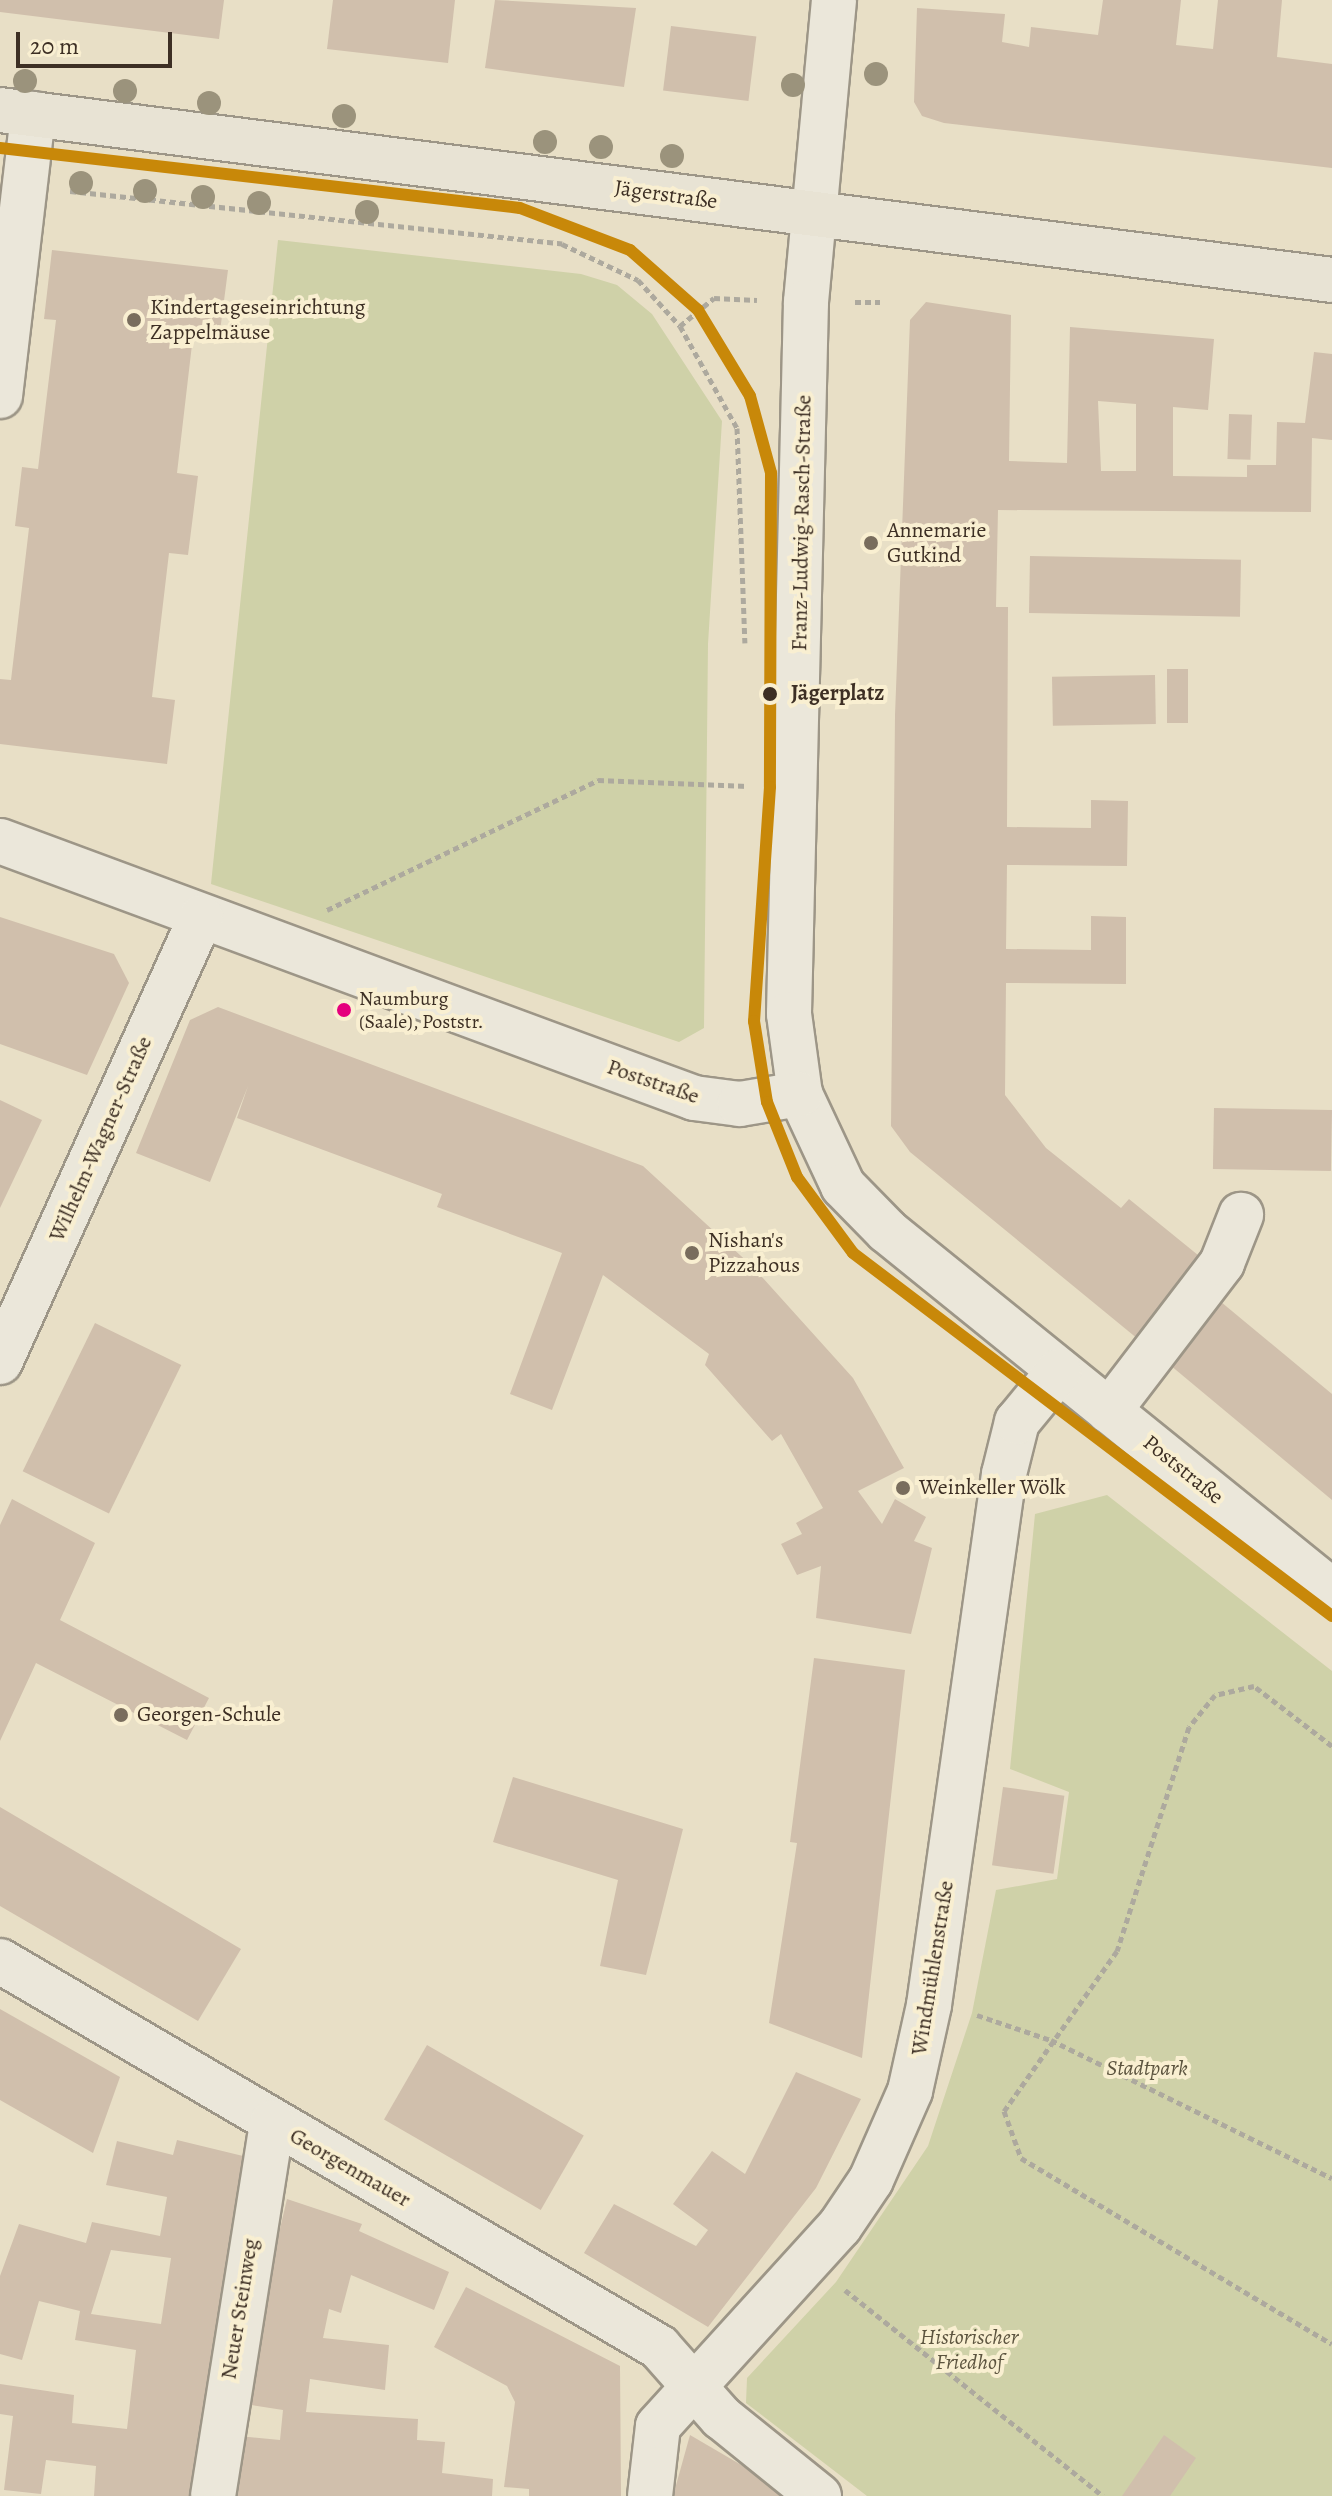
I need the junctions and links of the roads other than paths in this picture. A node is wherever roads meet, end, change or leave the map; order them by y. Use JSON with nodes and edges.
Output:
{"nodes":[{"id":1,"x":834,"y":0,"type":"edge"},
{"id":2,"x":16,"y":112,"type":"edge"},
{"id":3,"x":816,"y":216,"type":"junction"},
{"id":4,"x":1332,"y":280,"type":"edge"},
{"id":5,"x":0,"y":396,"type":"edge"},
{"id":6,"x":0,"y":841,"type":"edge"},
{"id":7,"x":201,"y":917,"type":"junction"},
{"id":8,"x":800,"y":1094,"type":"junction"},
{"id":9,"x":1241,"y":1215,"type":"dead end"},
{"id":10,"x":0,"y":1362,"type":"edge"},
{"id":11,"x":1059,"y":1371,"type":"junction"},
{"id":12,"x":1109,"y":1411,"type":"junction"},
{"id":13,"x":1332,"y":1591,"type":"edge"},
{"id":14,"x":0,"y":1961,"type":"edge"},
{"id":15,"x":272,"y":2123,"type":"junction"},
{"id":16,"x":694,"y":2381,"type":"junction"},
{"id":17,"x":213,"y":2496,"type":"edge"},
{"id":18,"x":650,"y":2496,"type":"edge"},
{"id":19,"x":819,"y":2496,"type":"edge"}],
"edges":[{"from":1,"to":3,"type":"street","name":"Franz-Ludwig-Rasch-Straße"},
{"from":2,"to":3,"type":"main road","name":"Jägerstraße"},
{"from":2,"to":5,"type":"street"},
{"from":3,"to":4,"type":"main road","name":"Jägerstraße"},
{"from":3,"to":8,"type":"street","name":"Franz-Ludwig-Rasch-Straße"},
{"from":6,"to":7,"type":"street","name":"Poststraße"},
{"from":7,"to":8,"type":"street","name":"Poststraße"},
{"from":7,"to":10,"type":"street","name":"Wilhelm-Wagner-Straße"},
{"from":8,"to":11,"type":"street","name":"Poststraße"},
{"from":9,"to":12,"type":"street"},
{"from":11,"to":12,"type":"street","name":"Poststraße"},
{"from":11,"to":16,"type":"street","name":"Windmühlenstraße"},
{"from":12,"to":13,"type":"street","name":"Poststraße"},
{"from":14,"to":15,"type":"street","name":"Georgenmauer"},
{"from":15,"to":16,"type":"street","name":"Georgenmauer"},
{"from":15,"to":17,"type":"street","name":"Neuer Steinweg"},
{"from":16,"to":18,"type":"street","name":"Windmühlenstraße"},
{"from":16,"to":19,"type":"street","name":"Georgenmauer"}]}
